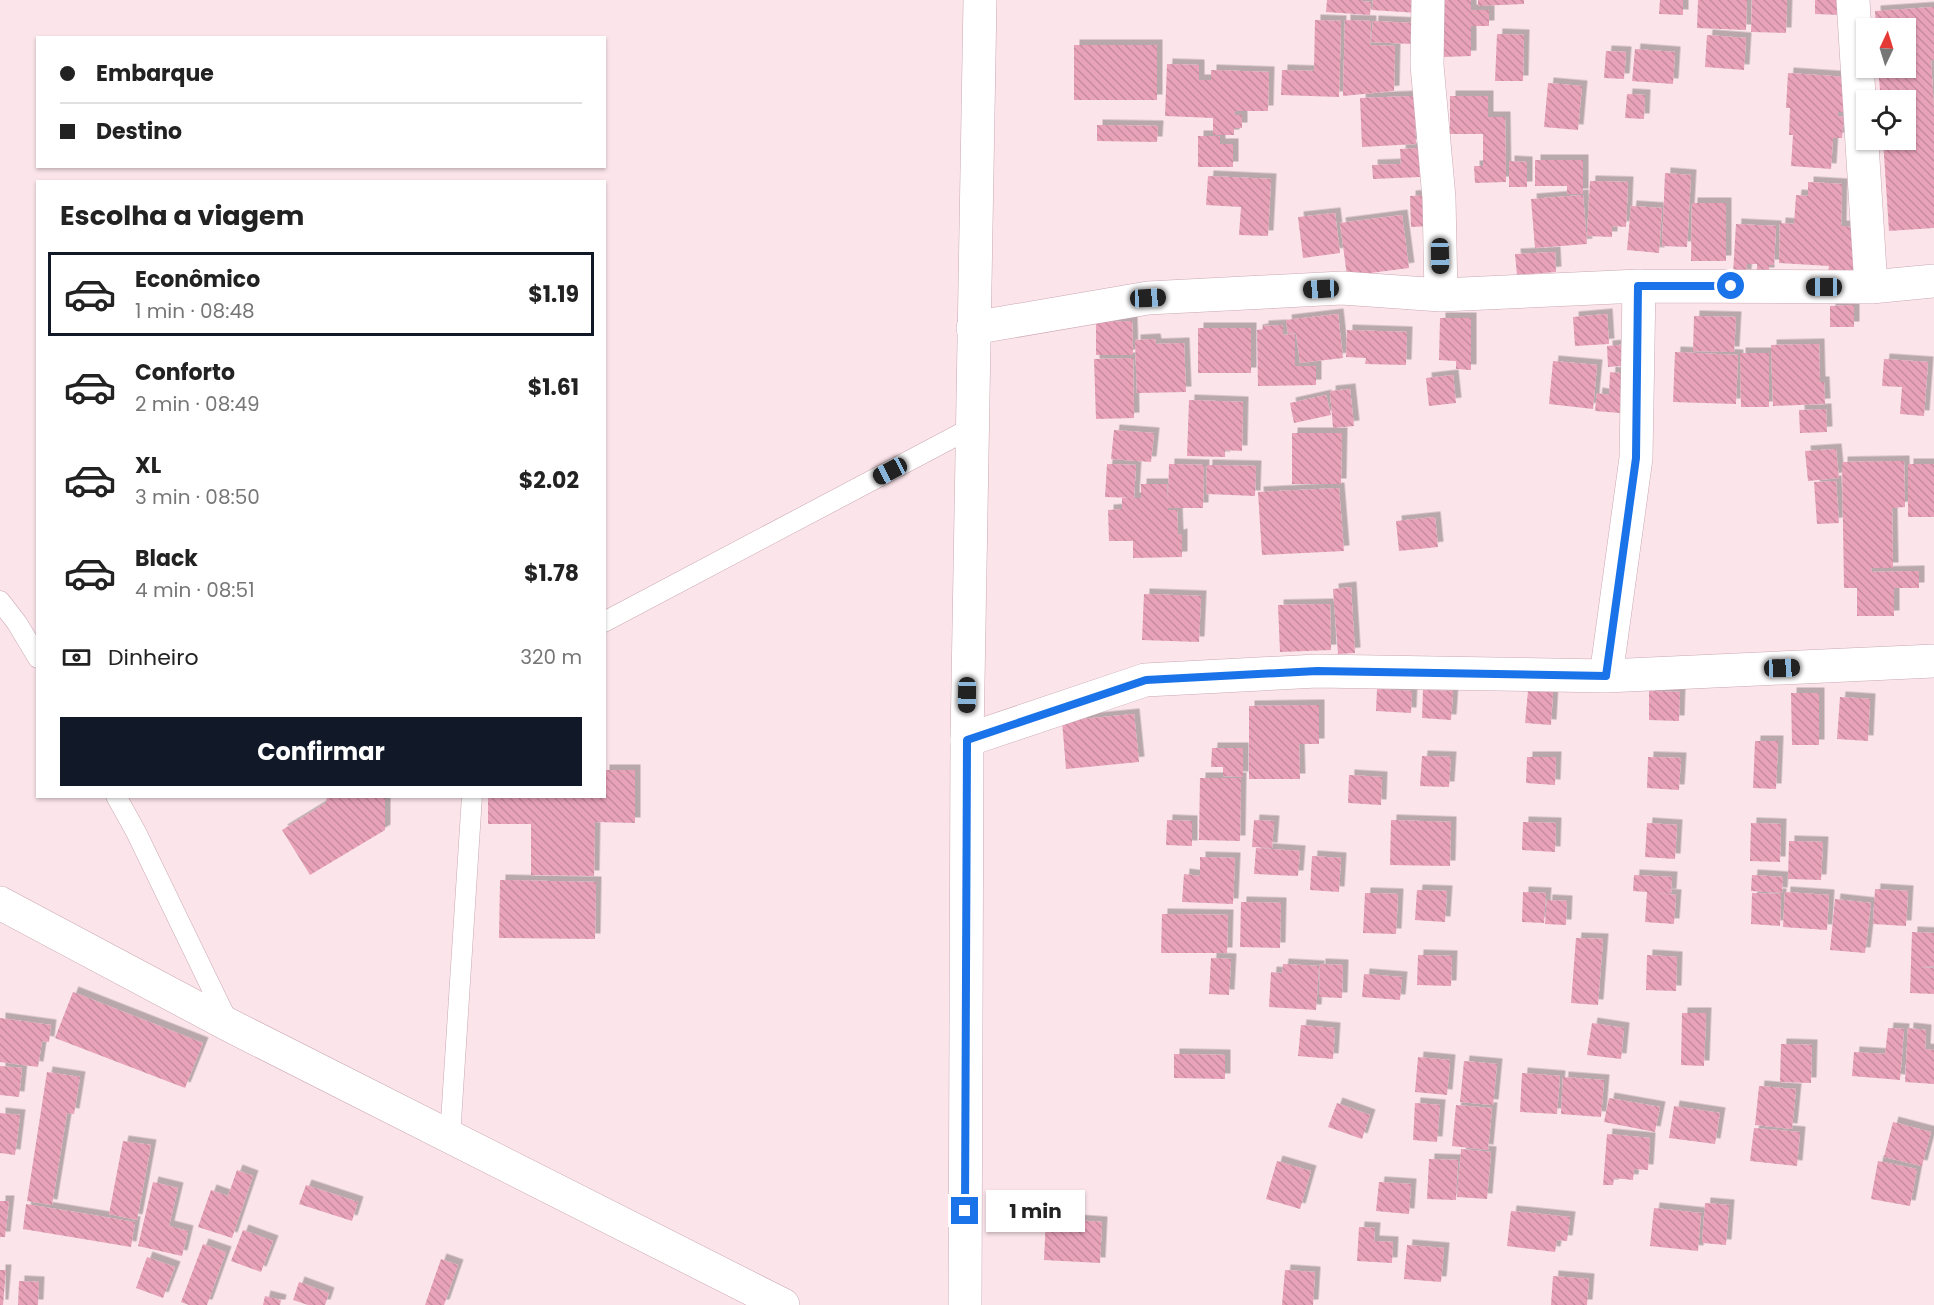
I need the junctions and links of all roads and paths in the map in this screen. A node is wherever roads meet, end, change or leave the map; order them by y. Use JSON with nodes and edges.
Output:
{"nodes":[{"id":1,"x":980,"y":0,"type":"edge"},
{"id":2,"x":1428,"y":0,"type":"edge"},
{"id":3,"x":1853,"y":0,"type":"edge"},
{"id":4,"x":1934,"y":281,"type":"edge"},
{"id":5,"x":1638,"y":286,"type":"junction"},
{"id":6,"x":1871,"y":287,"type":"junction"},
{"id":7,"x":1441,"y":295,"type":"junction"},
{"id":8,"x":973,"y":328,"type":"junction"},
{"id":9,"x":971,"y":428,"type":"junction"},
{"id":10,"x":0,"y":601,"type":"edge"},
{"id":11,"x":606,"y":621,"type":"edge"},
{"id":12,"x":36,"y":655,"type":"edge"},
{"id":13,"x":1934,"y":661,"type":"edge"},
{"id":14,"x":1606,"y":676,"type":"junction"},
{"id":15,"x":967,"y":740,"type":"junction"},
{"id":16,"x":117,"y":798,"type":"edge"},
{"id":17,"x":472,"y":798,"type":"edge"},
{"id":18,"x":0,"y":903,"type":"edge"},
{"id":19,"x":229,"y":1025,"type":"junction"},
{"id":20,"x":450,"y":1137,"type":"junction"},
{"id":21,"x":783,"y":1305,"type":"edge"},
{"id":22,"x":965,"y":1305,"type":"edge"}],
"edges":[{"from":1,"to":8,"type":"street"},
{"from":2,"to":7,"type":"street"},
{"from":3,"to":6,"type":"street"},
{"from":4,"to":6,"type":"street"},
{"from":5,"to":6,"type":"street"},
{"from":5,"to":7,"type":"street"},
{"from":5,"to":14,"type":"street"},
{"from":7,"to":8,"type":"street"},
{"from":8,"to":9,"type":"street"},
{"from":9,"to":11,"type":"lane"},
{"from":9,"to":15,"type":"street"},
{"from":10,"to":12,"type":"lane"},
{"from":13,"to":14,"type":"street"},
{"from":14,"to":15,"type":"street"},
{"from":15,"to":22,"type":"street"},
{"from":16,"to":19,"type":"lane"},
{"from":17,"to":20,"type":"lane"},
{"from":18,"to":19,"type":"street"},
{"from":19,"to":20,"type":"street"},
{"from":20,"to":21,"type":"street"}]}
